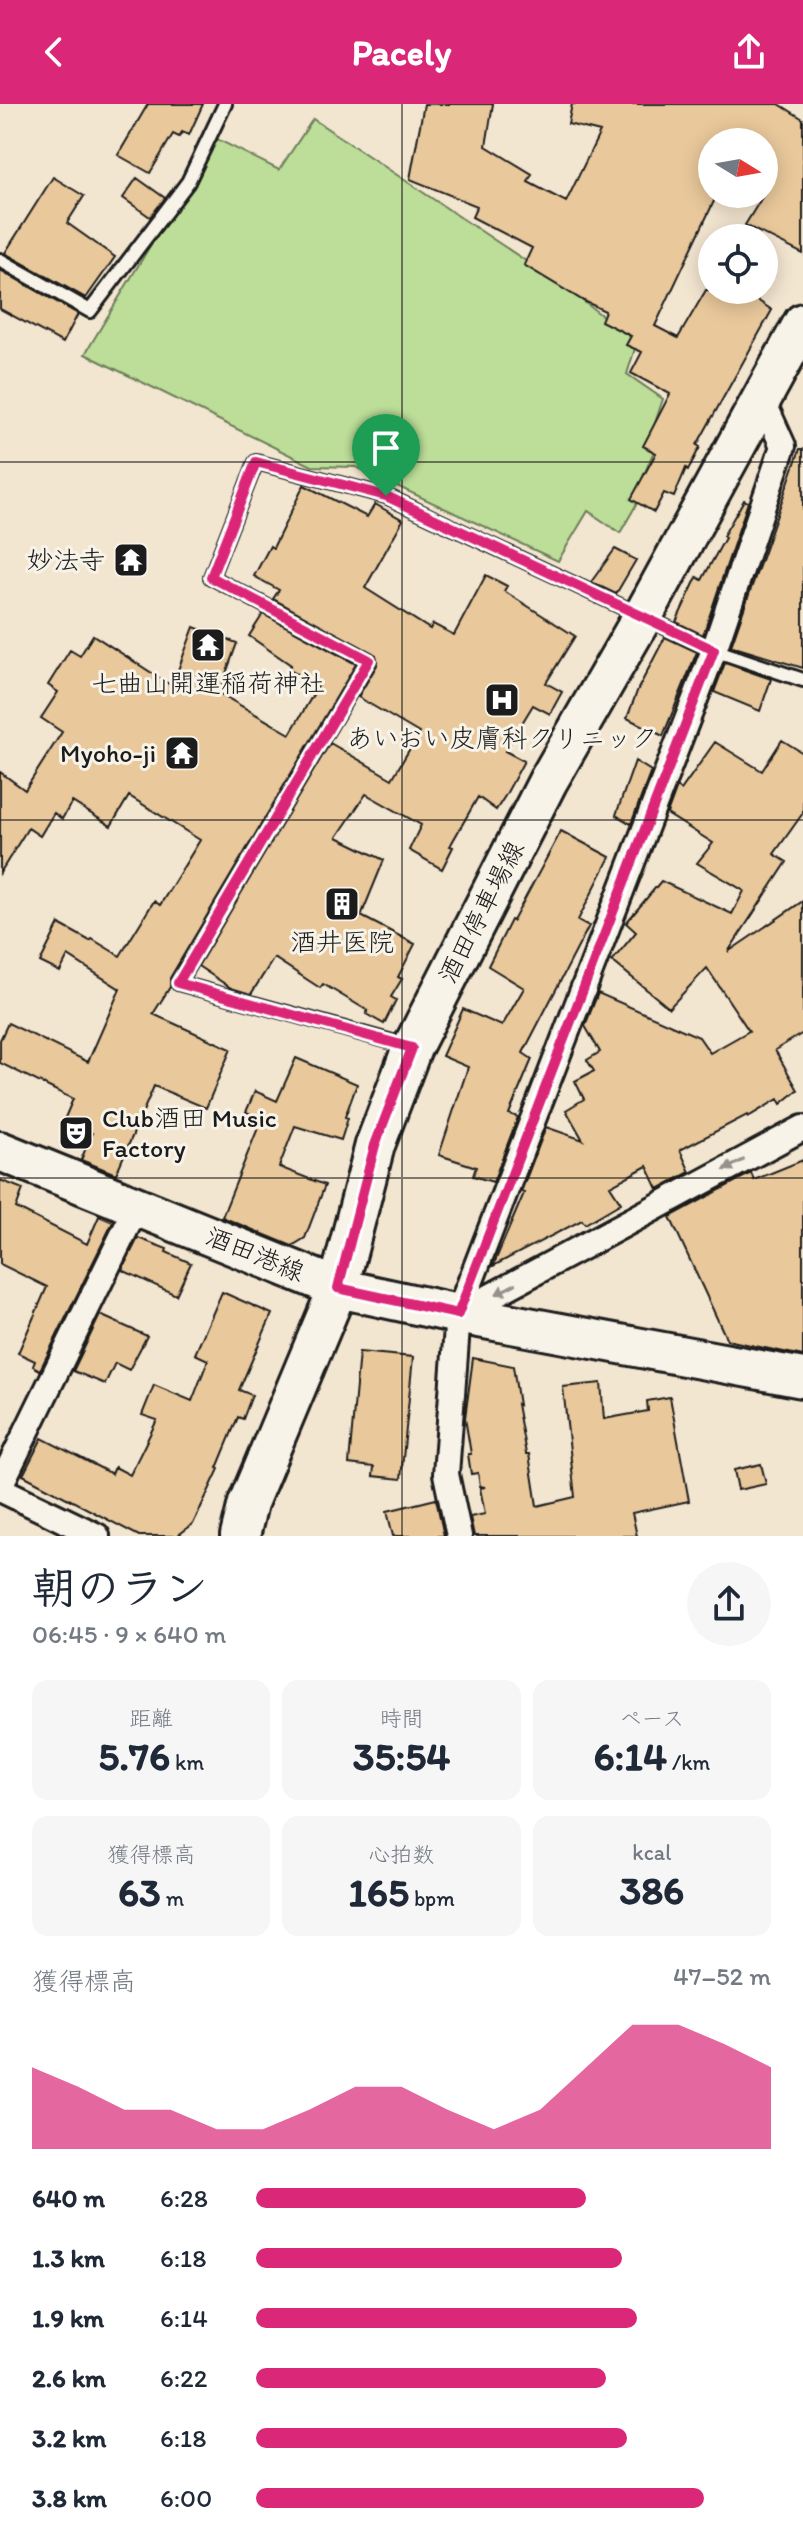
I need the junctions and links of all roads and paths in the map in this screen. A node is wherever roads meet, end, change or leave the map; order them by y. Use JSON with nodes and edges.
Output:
{"nodes":[{"id":1,"x":225,"y":104,"type":"edge"},
{"id":2,"x":0,"y":260,"type":"edge"},
{"id":3,"x":803,"y":323,"type":"edge"},
{"id":4,"x":762,"y":399,"type":"junction"},
{"id":5,"x":643,"y":616,"type":"junction"},
{"id":6,"x":714,"y":650,"type":"junction"},
{"id":7,"x":803,"y":680,"type":"edge"},
{"id":8,"x":412,"y":1048,"type":"junction"},
{"id":9,"x":803,"y":1128,"type":"edge"},
{"id":10,"x":0,"y":1151,"type":"edge"},
{"id":11,"x":137,"y":1206,"type":"junction"},
{"id":12,"x":338,"y":1288,"type":"junction"},
{"id":13,"x":458,"y":1314,"type":"junction"},
{"id":14,"x":803,"y":1378,"type":"edge"},
{"id":15,"x":0,"y":1488,"type":"edge"},
{"id":16,"x":97,"y":1536,"type":"edge"},
{"id":17,"x":240,"y":1536,"type":"edge"},
{"id":18,"x":459,"y":1536,"type":"edge"}],
"edges":[{"from":1,"to":2,"type":"lane"},
{"from":3,"to":4,"type":"main road","name":"酒田停車場線"},
{"from":4,"to":5,"type":"main road","name":"酒田停車場線"},
{"from":4,"to":6,"type":"street"},
{"from":5,"to":6,"type":"lane"},
{"from":5,"to":8,"type":"main road","name":"酒田停車場線"},
{"from":5,"to":8,"type":"lane"},
{"from":6,"to":7,"type":"lane"},
{"from":6,"to":13,"type":"street"},
{"from":8,"to":12,"type":"main road","name":"酒田停車場線"},
{"from":9,"to":13,"type":"street","one_way":true},
{"from":10,"to":11,"type":"main road","name":"酒田港線"},
{"from":11,"to":12,"type":"main road","name":"酒田港線"},
{"from":11,"to":15,"type":"street"},
{"from":12,"to":13,"type":"main road","name":"酒田港線"},
{"from":12,"to":17,"type":"main road","name":"酒田停車場線"},
{"from":13,"to":14,"type":"main road","name":"酒田港線"},
{"from":13,"to":18,"type":"street"},
{"from":15,"to":16,"type":"street"}]}
